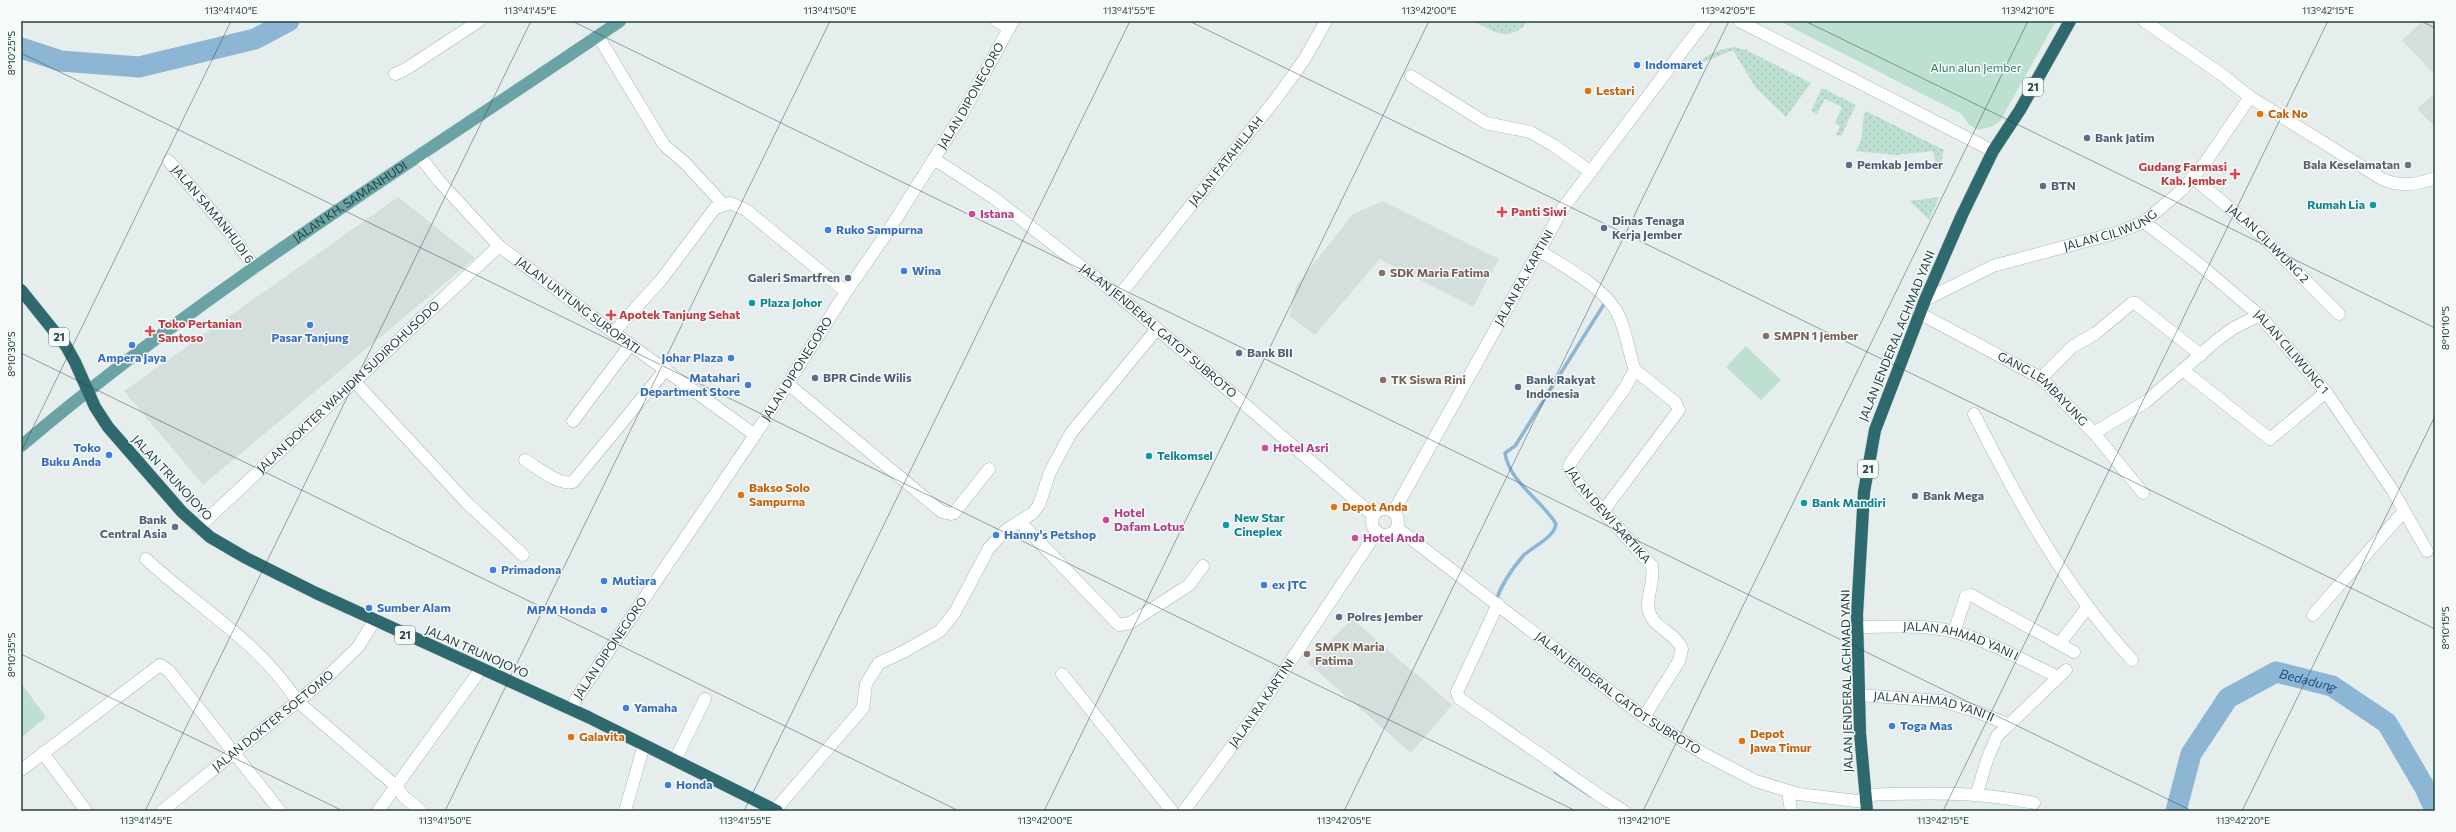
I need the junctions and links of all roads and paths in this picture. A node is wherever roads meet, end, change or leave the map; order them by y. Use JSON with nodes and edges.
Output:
{"nodes":[{"id":1,"x":479,"y":21,"type":"edge"},
{"id":2,"x":620,"y":21,"type":"edge"},
{"id":3,"x":997,"y":21,"type":"edge"},
{"id":4,"x":1326,"y":21,"type":"edge"},
{"id":5,"x":1705,"y":21,"type":"edge"},
{"id":6,"x":1739,"y":21,"type":"edge"},
{"id":7,"x":2070,"y":21,"type":"edge"},
{"id":8,"x":2144,"y":21,"type":"edge"},
{"id":9,"x":1011,"y":25,"type":"edge"},
{"id":10,"x":598,"y":36,"type":"junction"},
{"id":11,"x":395,"y":74,"type":"dead end"},
{"id":12,"x":1411,"y":76,"type":"dead end"},
{"id":13,"x":2250,"y":97,"type":"junction"},
{"id":14,"x":1993,"y":151,"type":"junction"},
{"id":15,"x":419,"y":155,"type":"junction"},
{"id":16,"x":934,"y":159,"type":"junction"},
{"id":17,"x":169,"y":161,"type":"dead end"},
{"id":18,"x":1592,"y":172,"type":"junction"},
{"id":19,"x":2192,"y":177,"type":"junction"},
{"id":20,"x":2435,"y":178,"type":"edge"},
{"id":21,"x":724,"y":205,"type":"junction"},
{"id":22,"x":2144,"y":222,"type":"junction"},
{"id":23,"x":499,"y":246,"type":"junction"},
{"id":24,"x":1540,"y":251,"type":"junction"},
{"id":25,"x":255,"y":268,"type":"junction"},
{"id":26,"x":21,"y":290,"type":"edge"},
{"id":27,"x":846,"y":292,"type":"junction"},
{"id":28,"x":1118,"y":296,"type":"junction"},
{"id":29,"x":1925,"y":300,"type":"junction"},
{"id":30,"x":1919,"y":313,"type":"junction"},
{"id":31,"x":2339,"y":314,"type":"dead end"},
{"id":32,"x":2259,"y":315,"type":"junction"},
{"id":33,"x":1156,"y":329,"type":"junction"},
{"id":34,"x":614,"y":332,"type":"junction"},
{"id":35,"x":630,"y":345,"type":"junction"},
{"id":36,"x":2201,"y":355,"type":"junction"},
{"id":37,"x":666,"y":369,"type":"junction"},
{"id":38,"x":1635,"y":370,"type":"junction"},
{"id":39,"x":2184,"y":371,"type":"junction"},
{"id":40,"x":2041,"y":378,"type":"junction"},
{"id":41,"x":355,"y":382,"type":"junction"},
{"id":42,"x":788,"y":384,"type":"junction"},
{"id":43,"x":87,"y":391,"type":"junction"},
{"id":44,"x":2326,"y":392,"type":"junction"},
{"id":45,"x":1974,"y":414,"type":"dead end"},
{"id":46,"x":573,"y":421,"type":"dead end"},
{"id":47,"x":2094,"y":433,"type":"junction"},
{"id":48,"x":755,"y":435,"type":"junction"},
{"id":49,"x":21,"y":446,"type":"edge"},
{"id":50,"x":525,"y":460,"type":"dead end"},
{"id":51,"x":989,"y":469,"type":"dead end"},
{"id":52,"x":2143,"y":493,"type":"dead end"},
{"id":53,"x":1604,"y":510,"type":"junction"},
{"id":54,"x":1394,"y":511,"type":"junction"},
{"id":55,"x":2404,"y":511,"type":"junction"},
{"id":56,"x":1373,"y":515,"type":"junction"},
{"id":57,"x":1020,"y":522,"type":"junction"},
{"id":58,"x":198,"y":528,"type":"junction"},
{"id":59,"x":1397,"y":528,"type":"junction"},
{"id":60,"x":1377,"y":532,"type":"junction"},
{"id":61,"x":2427,"y":551,"type":"dead end"},
{"id":62,"x":523,"y":555,"type":"dead end"},
{"id":63,"x":146,"y":559,"type":"dead end"},
{"id":64,"x":1203,"y":566,"type":"dead end"},
{"id":65,"x":1498,"y":604,"type":"junction"},
{"id":66,"x":2087,"y":608,"type":"junction"},
{"id":67,"x":2313,"y":614,"type":"dead end"},
{"id":68,"x":374,"y":621,"type":"junction"},
{"id":69,"x":1858,"y":627,"type":"junction"},
{"id":70,"x":1954,"y":632,"type":"junction"},
{"id":71,"x":2060,"y":643,"type":"junction"},
{"id":72,"x":2074,"y":652,"type":"dead end"},
{"id":73,"x":2132,"y":660,"type":"dead end"},
{"id":74,"x":481,"y":669,"type":"junction"},
{"id":75,"x":1062,"y":674,"type":"dead end"},
{"id":76,"x":1859,"y":695,"type":"junction"},
{"id":77,"x":704,"y":699,"type":"dead end"},
{"id":78,"x":297,"y":701,"type":"junction"},
{"id":79,"x":572,"y":710,"type":"junction"},
{"id":80,"x":1644,"y":717,"type":"junction"},
{"id":81,"x":2007,"y":724,"type":"junction"},
{"id":82,"x":644,"y":745,"type":"junction"},
{"id":83,"x":233,"y":752,"type":"junction"},
{"id":84,"x":43,"y":753,"type":"junction"},
{"id":85,"x":675,"y":760,"type":"junction"},
{"id":86,"x":21,"y":770,"type":"edge"},
{"id":87,"x":396,"y":786,"type":"junction"},
{"id":88,"x":1788,"y":791,"type":"junction"},
{"id":89,"x":1977,"y":793,"type":"junction"},
{"id":90,"x":2034,"y":802,"type":"dead end"},
{"id":91,"x":1865,"y":803,"type":"edge"},
{"id":92,"x":171,"y":808,"type":"edge"},
{"id":93,"x":776,"y":810,"type":"edge"},
{"id":94,"x":86,"y":811,"type":"edge"},
{"id":95,"x":280,"y":811,"type":"edge"},
{"id":96,"x":378,"y":811,"type":"edge"},
{"id":97,"x":421,"y":811,"type":"edge"},
{"id":98,"x":625,"y":811,"type":"edge"},
{"id":99,"x":1172,"y":811,"type":"edge"},
{"id":100,"x":1184,"y":811,"type":"edge"},
{"id":101,"x":1624,"y":811,"type":"edge"},
{"id":102,"x":1791,"y":811,"type":"edge"}],
"edges":[{"from":1,"to":11,"type":"street"},
{"from":2,"to":10,"type":"main road","name":"JALAN KH. SAMANHUDI"},
{"from":3,"to":9,"type":"street"},
{"from":4,"to":28,"type":"street","name":"JALAN FATAHILLAH"},
{"from":5,"to":18,"type":"street","name":"JALAN RA. KARTINI"},
{"from":6,"to":14,"type":"street"},
{"from":7,"to":14,"type":"highway","name":"JALAN JENDERAL ACHMAD YANI","number":"21"},
{"from":8,"to":13,"type":"street"},
{"from":9,"to":16,"type":"street","name":"JALAN DIPONEGORO"},
{"from":10,"to":15,"type":"main road","name":"JALAN KH. SAMANHUDI"},
{"from":10,"to":21,"type":"street"},
{"from":12,"to":18,"type":"street"},
{"from":13,"to":19,"type":"street","name":"JALAN CILIWUNG"},
{"from":13,"to":20,"type":"street"},
{"from":14,"to":29,"type":"highway","name":"JALAN JENDERAL ACHMAD YANI","number":"21"},
{"from":15,"to":23,"type":"street","name":"JALAN UNTUNG SUROPATI"},
{"from":15,"to":25,"type":"main road","name":"JALAN KH. SAMANHUDI"},
{"from":16,"to":27,"type":"street","name":"JALAN DIPONEGORO"},
{"from":16,"to":28,"type":"street","name":"JALAN JENDERAL GATOT SUBROTO"},
{"from":17,"to":25,"type":"street","name":"JALAN SAMANHUDI 6"},
{"from":18,"to":24,"type":"street","name":"JALAN RA. KARTINI"},
{"from":19,"to":22,"type":"street","name":"JALAN CILIWUNG"},
{"from":19,"to":31,"type":"street","name":"JALAN CILIWUNG 2"},
{"from":21,"to":27,"type":"street"},
{"from":21,"to":34,"type":"street"},
{"from":22,"to":29,"type":"street","name":"JALAN CILIWUNG"},
{"from":22,"to":32,"type":"street","name":"JALAN CILIWUNG 1"},
{"from":23,"to":34,"type":"street","name":"JALAN UNTUNG SUROPATI"},
{"from":23,"to":41,"type":"street","name":"JALAN DOKTER WAHIDIN SUDIROHUSODO"},
{"from":24,"to":38,"type":"street"},
{"from":24,"to":54,"type":"street","name":"JALAN RA. KARTINI"},
{"from":25,"to":43,"type":"main road","name":"JALAN KH. SAMANHUDI"},
{"from":26,"to":43,"type":"highway","number":"21"},
{"from":27,"to":42,"type":"street","name":"JALAN DIPONEGORO"},
{"from":28,"to":33,"type":"street","name":"JALAN JENDERAL GATOT SUBROTO"},
{"from":29,"to":30,"type":"highway","name":"JALAN JENDERAL ACHMAD YANI","number":"21"},
{"from":30,"to":40,"type":"street","name":"GANG LEMBAYUNG"},
{"from":30,"to":69,"type":"highway","name":"JALAN JENDERAL ACHMAD YANI","number":"21"},
{"from":32,"to":36,"type":"street"},
{"from":32,"to":44,"type":"street","name":"JALAN CILIWUNG 1"},
{"from":33,"to":56,"type":"street","name":"JALAN JENDERAL GATOT SUBROTO"},
{"from":33,"to":57,"type":"street"},
{"from":34,"to":35,"type":"street","name":"JALAN UNTUNG SUROPATI"},
{"from":35,"to":37,"type":"street","name":"JALAN UNTUNG SUROPATI"},
{"from":35,"to":46,"type":"street"},
{"from":36,"to":39,"type":"street"},
{"from":36,"to":40,"type":"street"},
{"from":37,"to":48,"type":"street","name":"JALAN UNTUNG SUROPATI"},
{"from":37,"to":50,"type":"street"},
{"from":38,"to":53,"type":"street","name":"JALAN DEWI SARTIKA"},
{"from":38,"to":53,"type":"street"},
{"from":39,"to":44,"type":"street"},
{"from":39,"to":47,"type":"street"},
{"from":40,"to":47,"type":"street","name":"GANG LEMBAYUNG"},
{"from":41,"to":58,"type":"street","name":"JALAN DOKTER WAHIDIN SUDIROHUSODO"},
{"from":41,"to":62,"type":"street"},
{"from":42,"to":48,"type":"street","name":"JALAN DIPONEGORO"},
{"from":42,"to":51,"type":"street"},
{"from":43,"to":49,"type":"main road","name":"JALAN KH. SAMANHUDI"},
{"from":43,"to":58,"type":"highway","name":"JALAN TRUNOJOYO","number":"21"},
{"from":44,"to":55,"type":"street","name":"JALAN CILIWUNG 1"},
{"from":45,"to":66,"type":"street"},
{"from":47,"to":52,"type":"street","name":"GANG LEMBAYUNG"},
{"from":48,"to":79,"type":"street","name":"JALAN DIPONEGORO"},
{"from":53,"to":80,"type":"street","name":"JALAN DEWI SARTIKA"},
{"from":54,"to":56,"type":"street"},
{"from":54,"to":59,"type":"street"},
{"from":55,"to":61,"type":"street","name":"JALAN CILIWUNG 1"},
{"from":55,"to":67,"type":"street"},
{"from":56,"to":60,"type":"street"},
{"from":57,"to":64,"type":"street"},
{"from":57,"to":93,"type":"street"},
{"from":58,"to":68,"type":"highway","name":"JALAN TRUNOJOYO","number":"21"},
{"from":59,"to":60,"type":"street"},
{"from":59,"to":65,"type":"street","name":"JALAN JENDERAL GATOT SUBROTO"},
{"from":60,"to":100,"type":"street","name":"JALAN RA KARTINI"},
{"from":63,"to":78,"type":"street"},
{"from":65,"to":80,"type":"street","name":"JALAN JENDERAL GATOT SUBROTO"},
{"from":65,"to":101,"type":"street"},
{"from":66,"to":71,"type":"street"},
{"from":66,"to":73,"type":"street"},
{"from":68,"to":74,"type":"highway","name":"JALAN TRUNOJOYO","number":"21"},
{"from":68,"to":78,"type":"street","name":"JALAN DOKTER SOETOMO"},
{"from":69,"to":70,"type":"street","name":"JALAN AHMAD YANI I"},
{"from":69,"to":76,"type":"highway","name":"JALAN JENDERAL ACHMAD YANI","number":"21"},
{"from":70,"to":71,"type":"street"},
{"from":70,"to":81,"type":"street","name":"JALAN AHMAD YANI I"},
{"from":71,"to":72,"type":"street"},
{"from":74,"to":79,"type":"highway","name":"JALAN TRUNOJOYO","number":"21"},
{"from":74,"to":87,"type":"street"},
{"from":75,"to":99,"type":"street"},
{"from":76,"to":81,"type":"street","name":"JALAN AHMAD YANI II"},
{"from":76,"to":91,"type":"highway","name":"JALAN JENDERAL ACHMAD YANI","number":"21"},
{"from":77,"to":85,"type":"street"},
{"from":78,"to":83,"type":"street","name":"JALAN DOKTER SOETOMO"},
{"from":78,"to":87,"type":"street"},
{"from":79,"to":82,"type":"highway","name":"JALAN TRUNOJOYO","number":"21"},
{"from":80,"to":88,"type":"street","name":"JALAN JENDERAL GATOT SUBROTO"},
{"from":81,"to":89,"type":"street"},
{"from":82,"to":85,"type":"highway","name":"JALAN TRUNOJOYO","number":"21"},
{"from":82,"to":98,"type":"street"},
{"from":83,"to":84,"type":"street"},
{"from":83,"to":92,"type":"street","name":"JALAN DOKTER SOETOMO"},
{"from":83,"to":95,"type":"street"},
{"from":84,"to":86,"type":"street"},
{"from":84,"to":94,"type":"street"},
{"from":85,"to":93,"type":"highway","name":"JALAN TRUNOJOYO","number":"21"},
{"from":87,"to":96,"type":"street"},
{"from":87,"to":97,"type":"street"},
{"from":88,"to":91,"type":"street","name":"JALAN JENDERAL GATOT SUBROTO"},
{"from":88,"to":102,"type":"street"},
{"from":89,"to":90,"type":"street","name":"JALAN JENDERAL GATOT SUBROTO"},
{"from":89,"to":91,"type":"street","name":"JALAN JENDERAL GATOT SUBROTO"}]}
